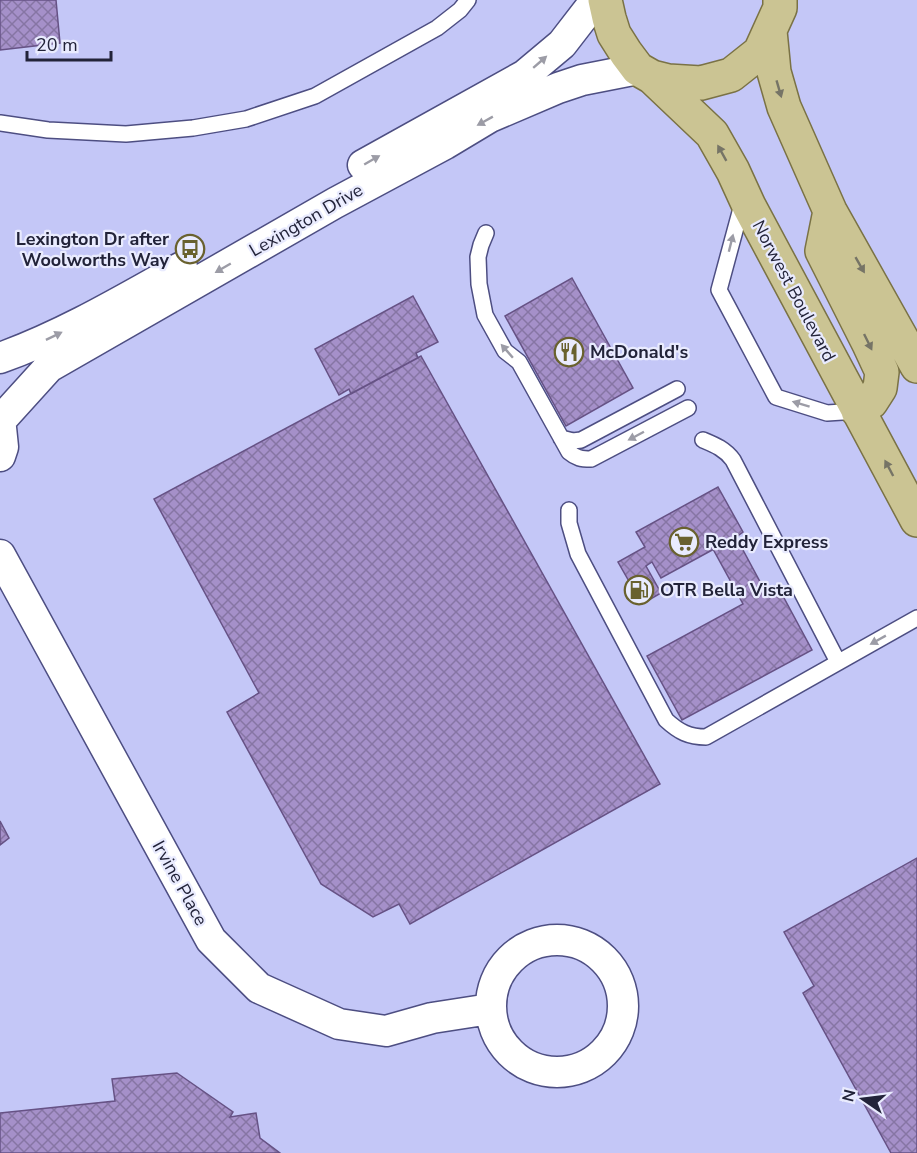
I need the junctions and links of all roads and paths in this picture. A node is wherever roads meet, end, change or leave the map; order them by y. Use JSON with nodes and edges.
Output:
{"nodes":[{"id":1,"x":468,"y":0,"type":"edge"},
{"id":2,"x":596,"y":0,"type":"edge"},
{"id":3,"x":605,"y":0,"type":"edge"},
{"id":4,"x":780,"y":10,"type":"edge"},
{"id":5,"x":645,"y":73,"type":"junction"},
{"id":6,"x":0,"y":123,"type":"edge"},
{"id":7,"x":744,"y":196,"type":"junction"},
{"id":8,"x":830,"y":211,"type":"junction"},
{"id":9,"x":486,"y":233,"type":"dead end"},
{"id":10,"x":0,"y":358,"type":"edge"},
{"id":11,"x":917,"y":366,"type":"edge"},
{"id":12,"x":677,"y":389,"type":"dead end"},
{"id":13,"x":688,"y":408,"type":"dead end"},
{"id":14,"x":858,"y":411,"type":"junction"},
{"id":15,"x":1,"y":419,"type":"edge"},
{"id":16,"x":561,"y":438,"type":"junction"},
{"id":17,"x":703,"y":440,"type":"dead end"},
{"id":18,"x":0,"y":456,"type":"edge"},
{"id":19,"x":569,"y":510,"type":"dead end"},
{"id":20,"x":917,"y":520,"type":"edge"},
{"id":21,"x":0,"y":555,"type":"edge"},
{"id":22,"x":917,"y":618,"type":"edge"},
{"id":23,"x":838,"y":662,"type":"junction"},
{"id":24,"x":490,"y":1010,"type":"junction"}],
"edges":[{"from":1,"to":6,"type":"lane"},
{"from":10,"to":2,"type":"street","name":"Lexington Drive","one_way":true},
{"from":3,"to":5,"type":"main road","name":"Norwest Boulevard"},
{"from":4,"to":5,"type":"main road"},
{"from":4,"to":8,"type":"main road","one_way":true},
{"from":7,"to":5,"type":"main road","name":"Norwest Boulevard","one_way":true},
{"from":5,"to":15,"type":"street","name":"Lexington Drive","one_way":true},
{"from":7,"to":14,"type":"main road","name":"Norwest Boulevard"},
{"from":14,"to":7,"type":"lane","one_way":true},
{"from":8,"to":11,"type":"main road","one_way":true},
{"from":8,"to":14,"type":"main road","one_way":true},
{"from":16,"to":9,"type":"lane","one_way":true},
{"from":12,"to":16,"type":"lane"},
{"from":13,"to":16,"type":"lane","one_way":true},
{"from":20,"to":14,"type":"main road","name":"Norwest Boulevard","one_way":true},
{"from":15,"to":18,"type":"street"},
{"from":17,"to":23,"type":"lane"},
{"from":19,"to":23,"type":"lane"},
{"from":21,"to":24,"type":"street","name":"Irvine Place"},
{"from":22,"to":23,"type":"lane","one_way":true},
{"from":24,"to":24,"type":"street"}]}
